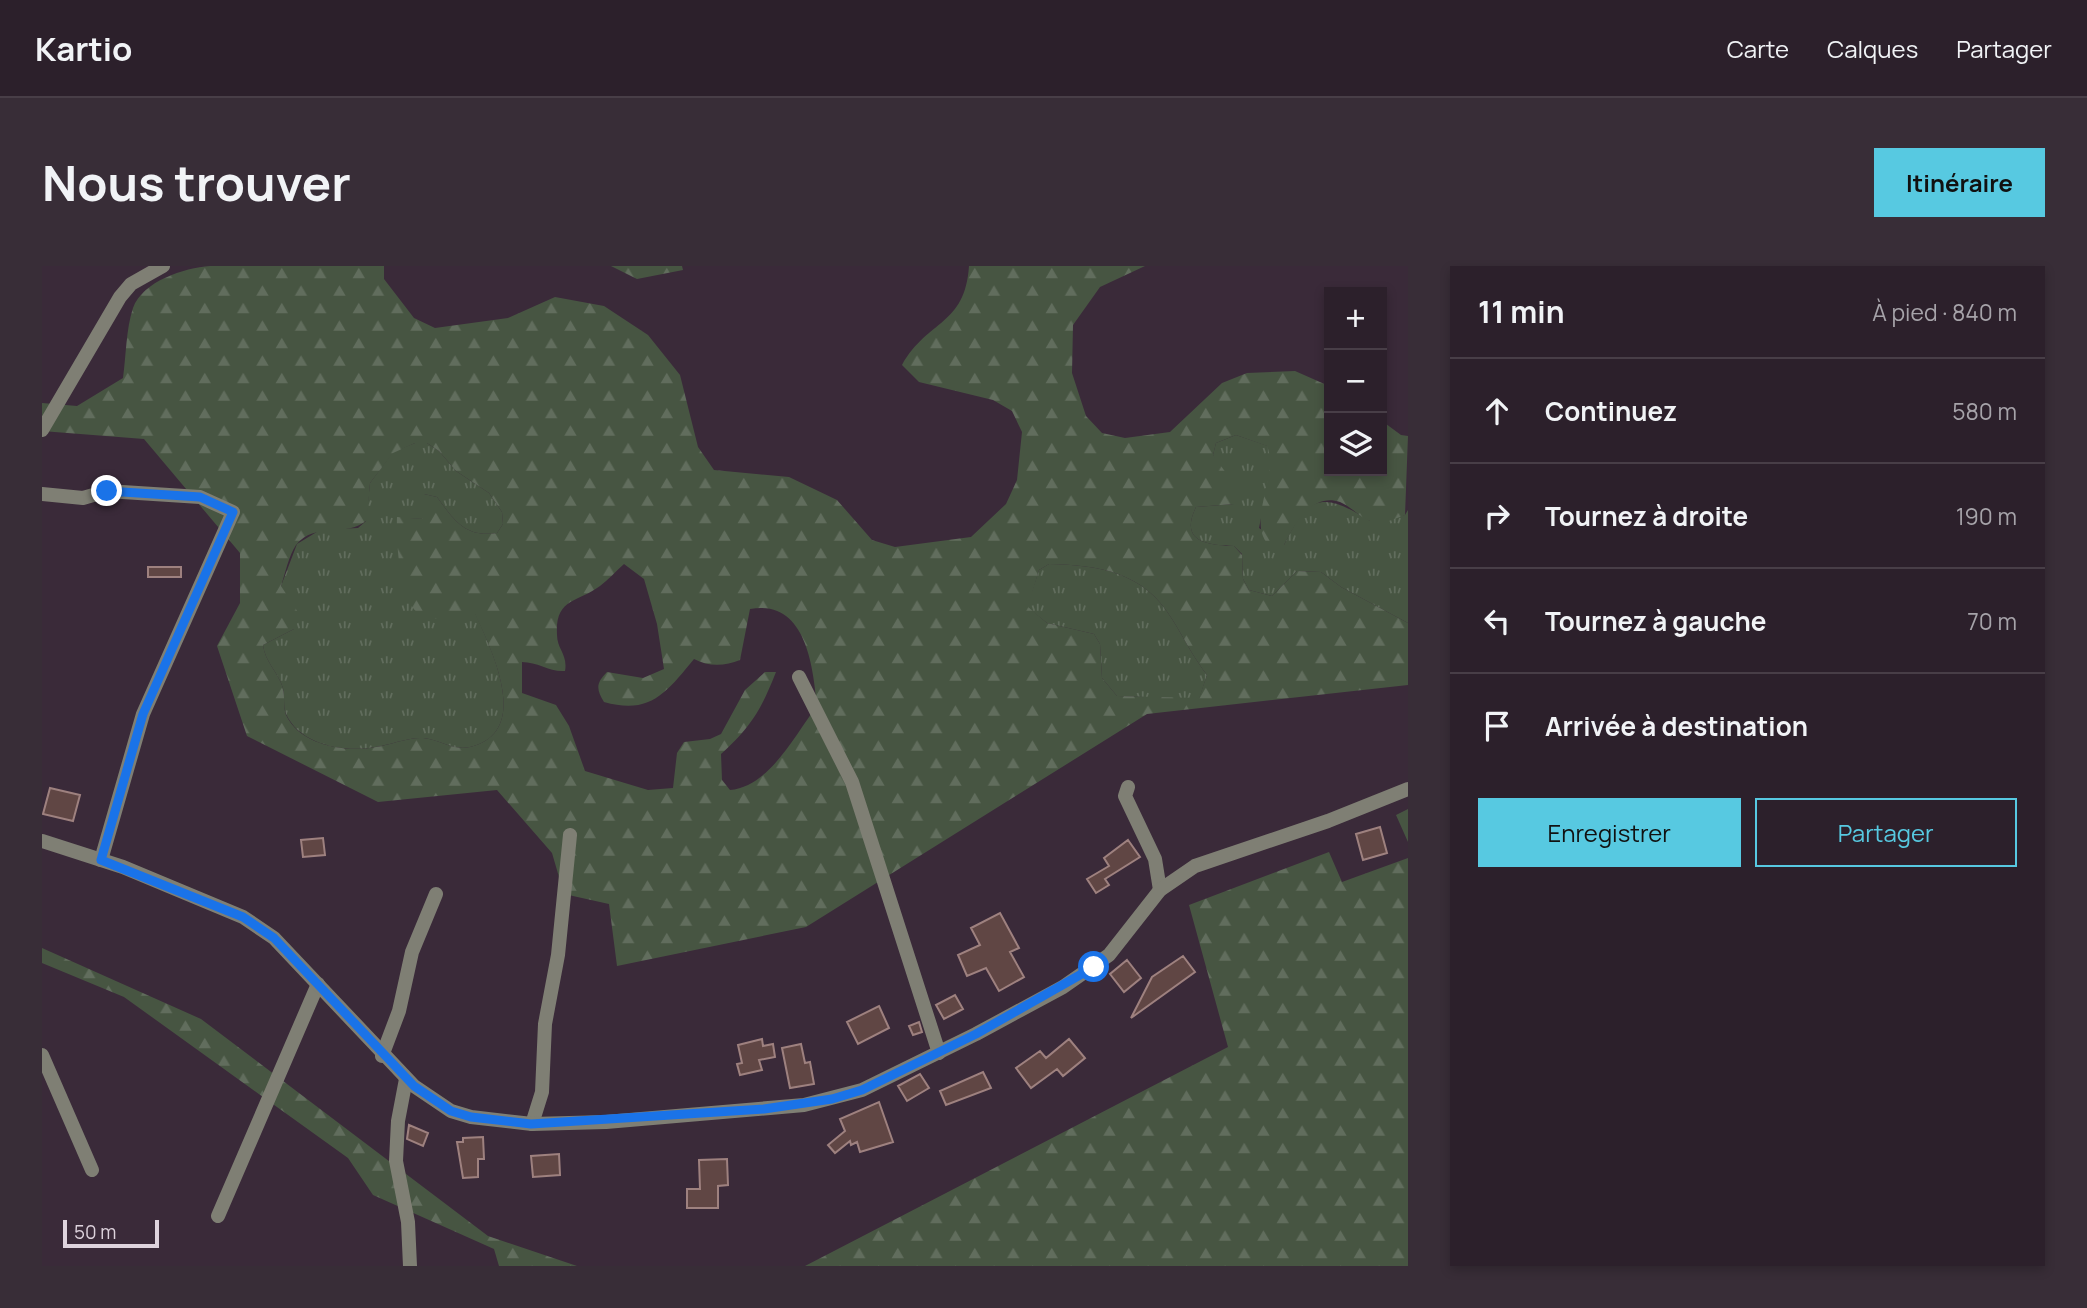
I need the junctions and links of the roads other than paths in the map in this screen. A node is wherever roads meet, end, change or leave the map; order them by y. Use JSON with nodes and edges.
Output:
{"nodes":[{"id":1,"x":163,"y":266,"type":"edge"},
{"id":2,"x":44,"y":422,"type":"edge"},
{"id":3,"x":42,"y":494,"type":"edge"},
{"id":4,"x":799,"y":677,"type":"dead end"},
{"id":5,"x":1128,"y":787,"type":"dead end"},
{"id":6,"x":1408,"y":789,"type":"edge"},
{"id":7,"x":570,"y":835,"type":"dead end"},
{"id":8,"x":42,"y":841,"type":"edge"},
{"id":9,"x":101,"y":860,"type":"junction"},
{"id":10,"x":1160,"y":890,"type":"junction"},
{"id":11,"x":436,"y":894,"type":"dead end"},
{"id":12,"x":318,"y":984,"type":"junction"},
{"id":13,"x":939,"y":1053,"type":"junction"},
{"id":14,"x":42,"y":1055,"type":"edge"},
{"id":15,"x":383,"y":1056,"type":"junction"},
{"id":16,"x":407,"y":1079,"type":"junction"},
{"id":17,"x":531,"y":1124,"type":"junction"},
{"id":18,"x":92,"y":1171,"type":"dead end"},
{"id":19,"x":218,"y":1216,"type":"dead end"},
{"id":20,"x":410,"y":1266,"type":"edge"}],
"edges":[{"from":1,"to":2,"type":"street"},
{"from":3,"to":9,"type":"street"},
{"from":4,"to":13,"type":"street"},
{"from":5,"to":10,"type":"street"},
{"from":6,"to":10,"type":"street"},
{"from":7,"to":17,"type":"street"},
{"from":8,"to":9,"type":"street"},
{"from":9,"to":12,"type":"street"},
{"from":10,"to":13,"type":"street"},
{"from":11,"to":15,"type":"street"},
{"from":12,"to":15,"type":"street"},
{"from":12,"to":19,"type":"street"},
{"from":13,"to":17,"type":"street"},
{"from":14,"to":18,"type":"street"},
{"from":15,"to":16,"type":"street"},
{"from":16,"to":17,"type":"street"},
{"from":16,"to":20,"type":"street"}]}
